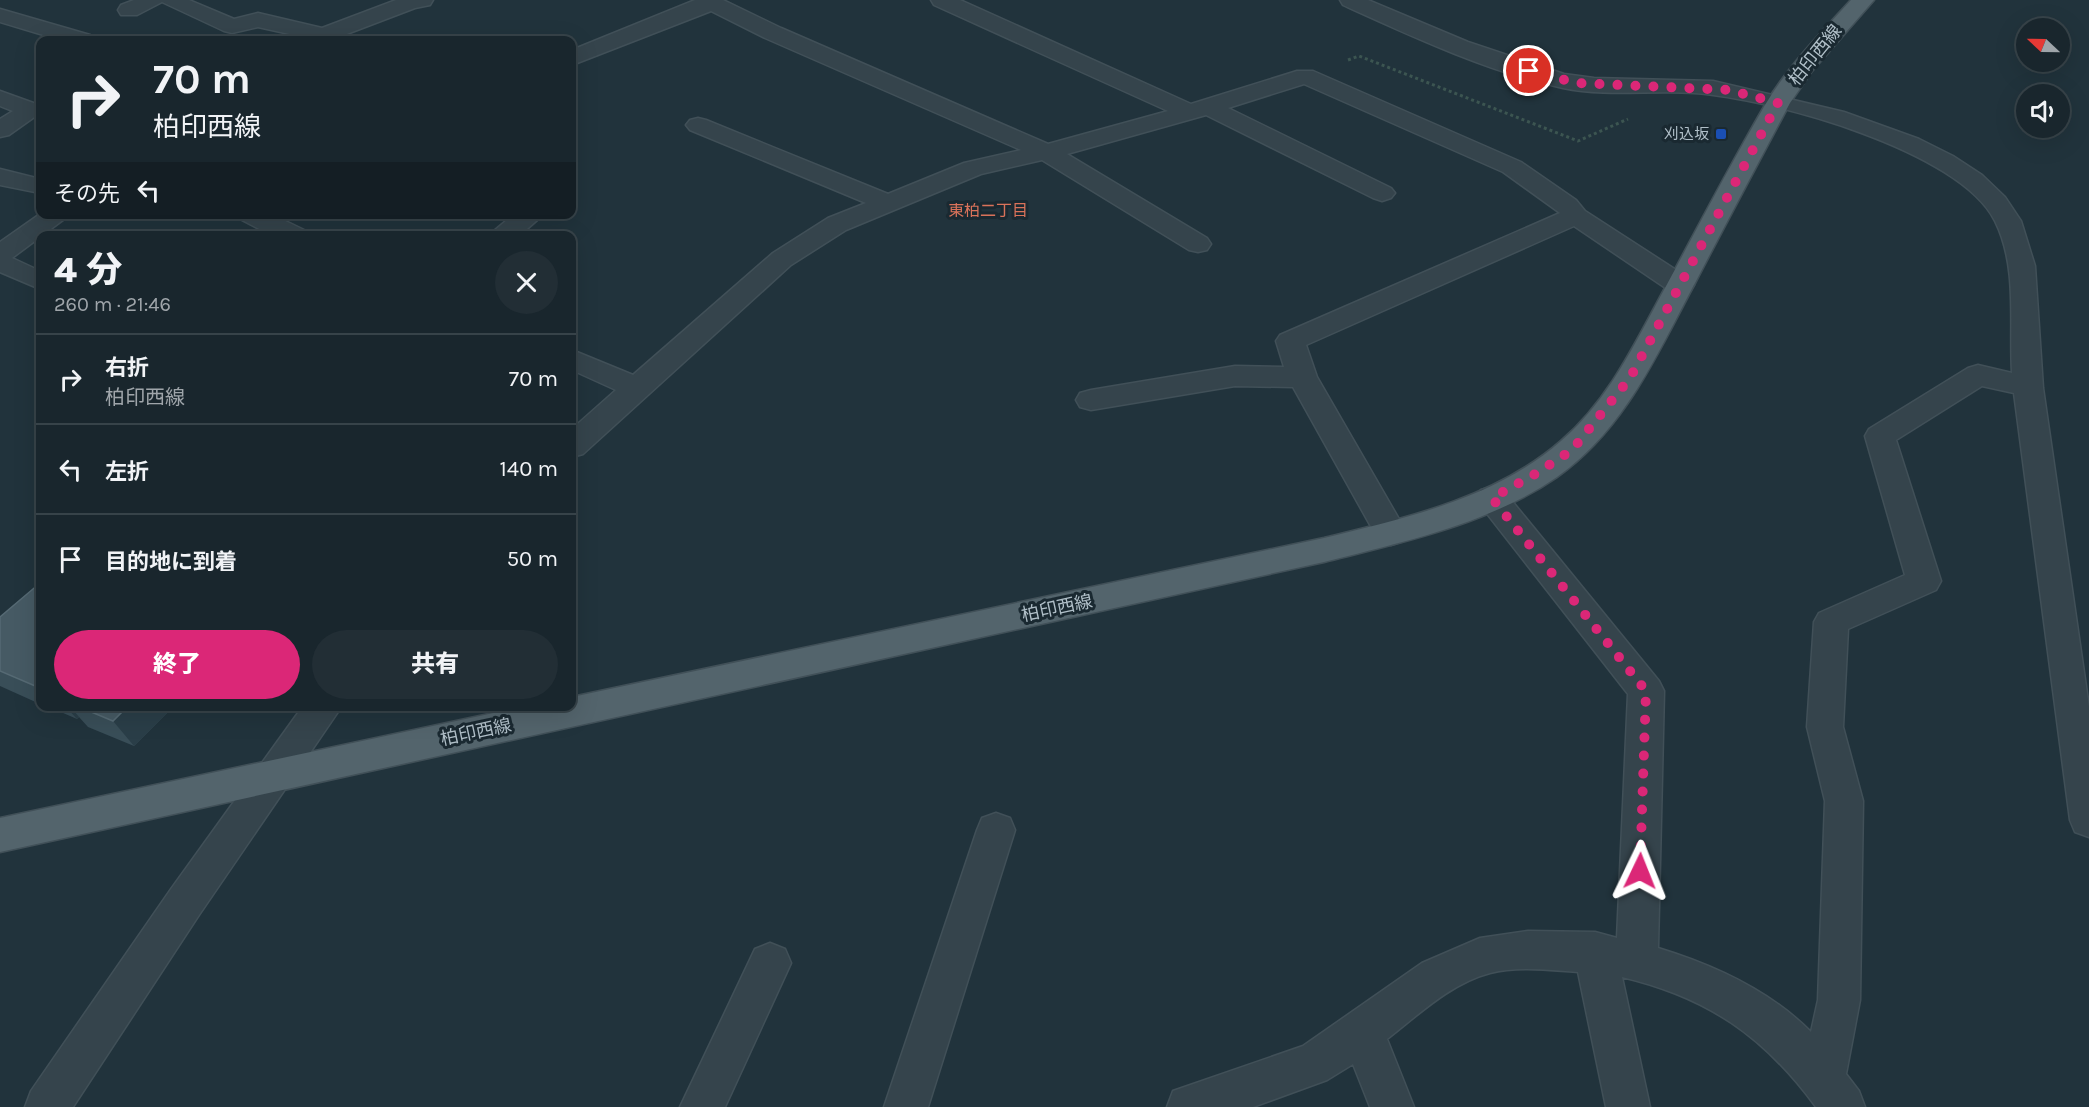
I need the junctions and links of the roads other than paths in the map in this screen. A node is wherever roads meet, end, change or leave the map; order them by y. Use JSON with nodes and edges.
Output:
{"nodes":[{"id":1,"x":152,"y":0,"type":"edge"},
{"id":2,"x":171,"y":0,"type":"edge"},
{"id":3,"x":942,"y":0,"type":"edge"},
{"id":4,"x":1352,"y":0,"type":"edge"},
{"id":5,"x":1863,"y":0,"type":"edge"},
{"id":6,"x":413,"y":1,"type":"edge"},
{"id":7,"x":707,"y":2,"type":"edge"},
{"id":8,"x":129,"y":10,"type":"dead end"},
{"id":9,"x":0,"y":15,"type":"edge"},
{"id":10,"x":69,"y":36,"type":"edge"},
{"id":11,"x":310,"y":36,"type":"edge"},
{"id":12,"x":322,"y":36,"type":"edge"},
{"id":13,"x":576,"y":56,"type":"edge"},
{"id":14,"x":0,"y":98,"type":"edge"},
{"id":15,"x":1778,"y":103,"type":"junction"},
{"id":16,"x":1198,"y":110,"type":"junction"},
{"id":17,"x":698,"y":125,"type":"dead end"},
{"id":18,"x":0,"y":130,"type":"edge"},
{"id":19,"x":1046,"y":152,"type":"junction"},
{"id":20,"x":0,"y":177,"type":"edge"},
{"id":21,"x":36,"y":185,"type":"edge"},
{"id":22,"x":1382,"y":193,"type":"dead end"},
{"id":23,"x":888,"y":203,"type":"junction"},
{"id":24,"x":1576,"y":216,"type":"junction"},
{"id":25,"x":51,"y":219,"type":"edge"},
{"id":26,"x":259,"y":219,"type":"edge"},
{"id":27,"x":524,"y":219,"type":"edge"},
{"id":28,"x":285,"y":231,"type":"edge"},
{"id":29,"x":508,"y":231,"type":"edge"},
{"id":30,"x":1198,"y":244,"type":"dead end"},
{"id":31,"x":3,"y":252,"type":"edge"},
{"id":32,"x":36,"y":278,"type":"edge"},
{"id":33,"x":1680,"y":285,"type":"junction"},
{"id":34,"x":576,"y":361,"type":"edge"},
{"id":35,"x":1302,"y":377,"type":"junction"},
{"id":36,"x":2028,"y":386,"type":"junction"},
{"id":37,"x":636,"y":388,"type":"junction"},
{"id":38,"x":1092,"y":400,"type":"dead end"},
{"id":39,"x":576,"y":442,"type":"edge"},
{"id":40,"x":1492,"y":498,"type":"junction"},
{"id":41,"x":1391,"y":533,"type":"junction"},
{"id":42,"x":320,"y":711,"type":"edge"},
{"id":43,"x":576,"y":711,"type":"edge"},
{"id":44,"x":576,"y":711,"type":"edge"},
{"id":45,"x":275,"y":775,"type":"junction"},
{"id":46,"x":2089,"y":820,"type":"edge"},
{"id":47,"x":996,"y":830,"type":"dead end"},
{"id":48,"x":0,"y":835,"type":"edge"},
{"id":49,"x":1595,"y":951,"type":"junction"},
{"id":50,"x":1637,"y":961,"type":"junction"},
{"id":51,"x":771,"y":963,"type":"dead end"},
{"id":52,"x":1364,"y":1032,"type":"junction"},
{"id":53,"x":1833,"y":1093,"type":"edge"},
{"id":54,"x":47,"y":1107,"type":"edge"},
{"id":55,"x":702,"y":1107,"type":"edge"},
{"id":56,"x":906,"y":1107,"type":"edge"},
{"id":57,"x":1189,"y":1107,"type":"edge"},
{"id":58,"x":1392,"y":1107,"type":"edge"},
{"id":59,"x":1628,"y":1107,"type":"edge"}],
"edges":[{"from":1,"to":8,"type":"street"},
{"from":2,"to":11,"type":"street"},
{"from":3,"to":16,"type":"street"},
{"from":4,"to":15,"type":"street"},
{"from":5,"to":15,"type":"main road","name":"柏印西線"},
{"from":6,"to":12,"type":"street"},
{"from":7,"to":13,"type":"street"},
{"from":7,"to":19,"type":"street"},
{"from":9,"to":10,"type":"street"},
{"from":14,"to":18,"type":"street"},
{"from":15,"to":33,"type":"main road","name":"柏印西線"},
{"from":15,"to":36,"type":"street"},
{"from":16,"to":19,"type":"street"},
{"from":16,"to":22,"type":"street"},
{"from":16,"to":24,"type":"street"},
{"from":17,"to":23,"type":"street"},
{"from":19,"to":23,"type":"street"},
{"from":19,"to":30,"type":"street"},
{"from":20,"to":21,"type":"street"},
{"from":23,"to":37,"type":"street"},
{"from":24,"to":33,"type":"street"},
{"from":24,"to":35,"type":"street"},
{"from":25,"to":31,"type":"street"},
{"from":26,"to":28,"type":"street"},
{"from":27,"to":29,"type":"street"},
{"from":31,"to":32,"type":"street"},
{"from":33,"to":40,"type":"main road","name":"柏印西線"},
{"from":34,"to":37,"type":"street"},
{"from":35,"to":38,"type":"street"},
{"from":35,"to":41,"type":"street"},
{"from":36,"to":46,"type":"street"},
{"from":36,"to":53,"type":"street"},
{"from":37,"to":39,"type":"street"},
{"from":40,"to":41,"type":"main road","name":"柏印西線"},
{"from":40,"to":50,"type":"street"},
{"from":41,"to":44,"type":"main road","name":"柏印西線"},
{"from":42,"to":45,"type":"street"},
{"from":43,"to":45,"type":"main road","name":"柏印西線"},
{"from":45,"to":48,"type":"main road","name":"柏印西線"},
{"from":45,"to":54,"type":"street"},
{"from":47,"to":56,"type":"street"},
{"from":49,"to":50,"type":"street"},
{"from":49,"to":52,"type":"street"},
{"from":49,"to":59,"type":"street"},
{"from":50,"to":53,"type":"street"},
{"from":51,"to":55,"type":"street"},
{"from":52,"to":57,"type":"street"},
{"from":52,"to":58,"type":"street"}]}
